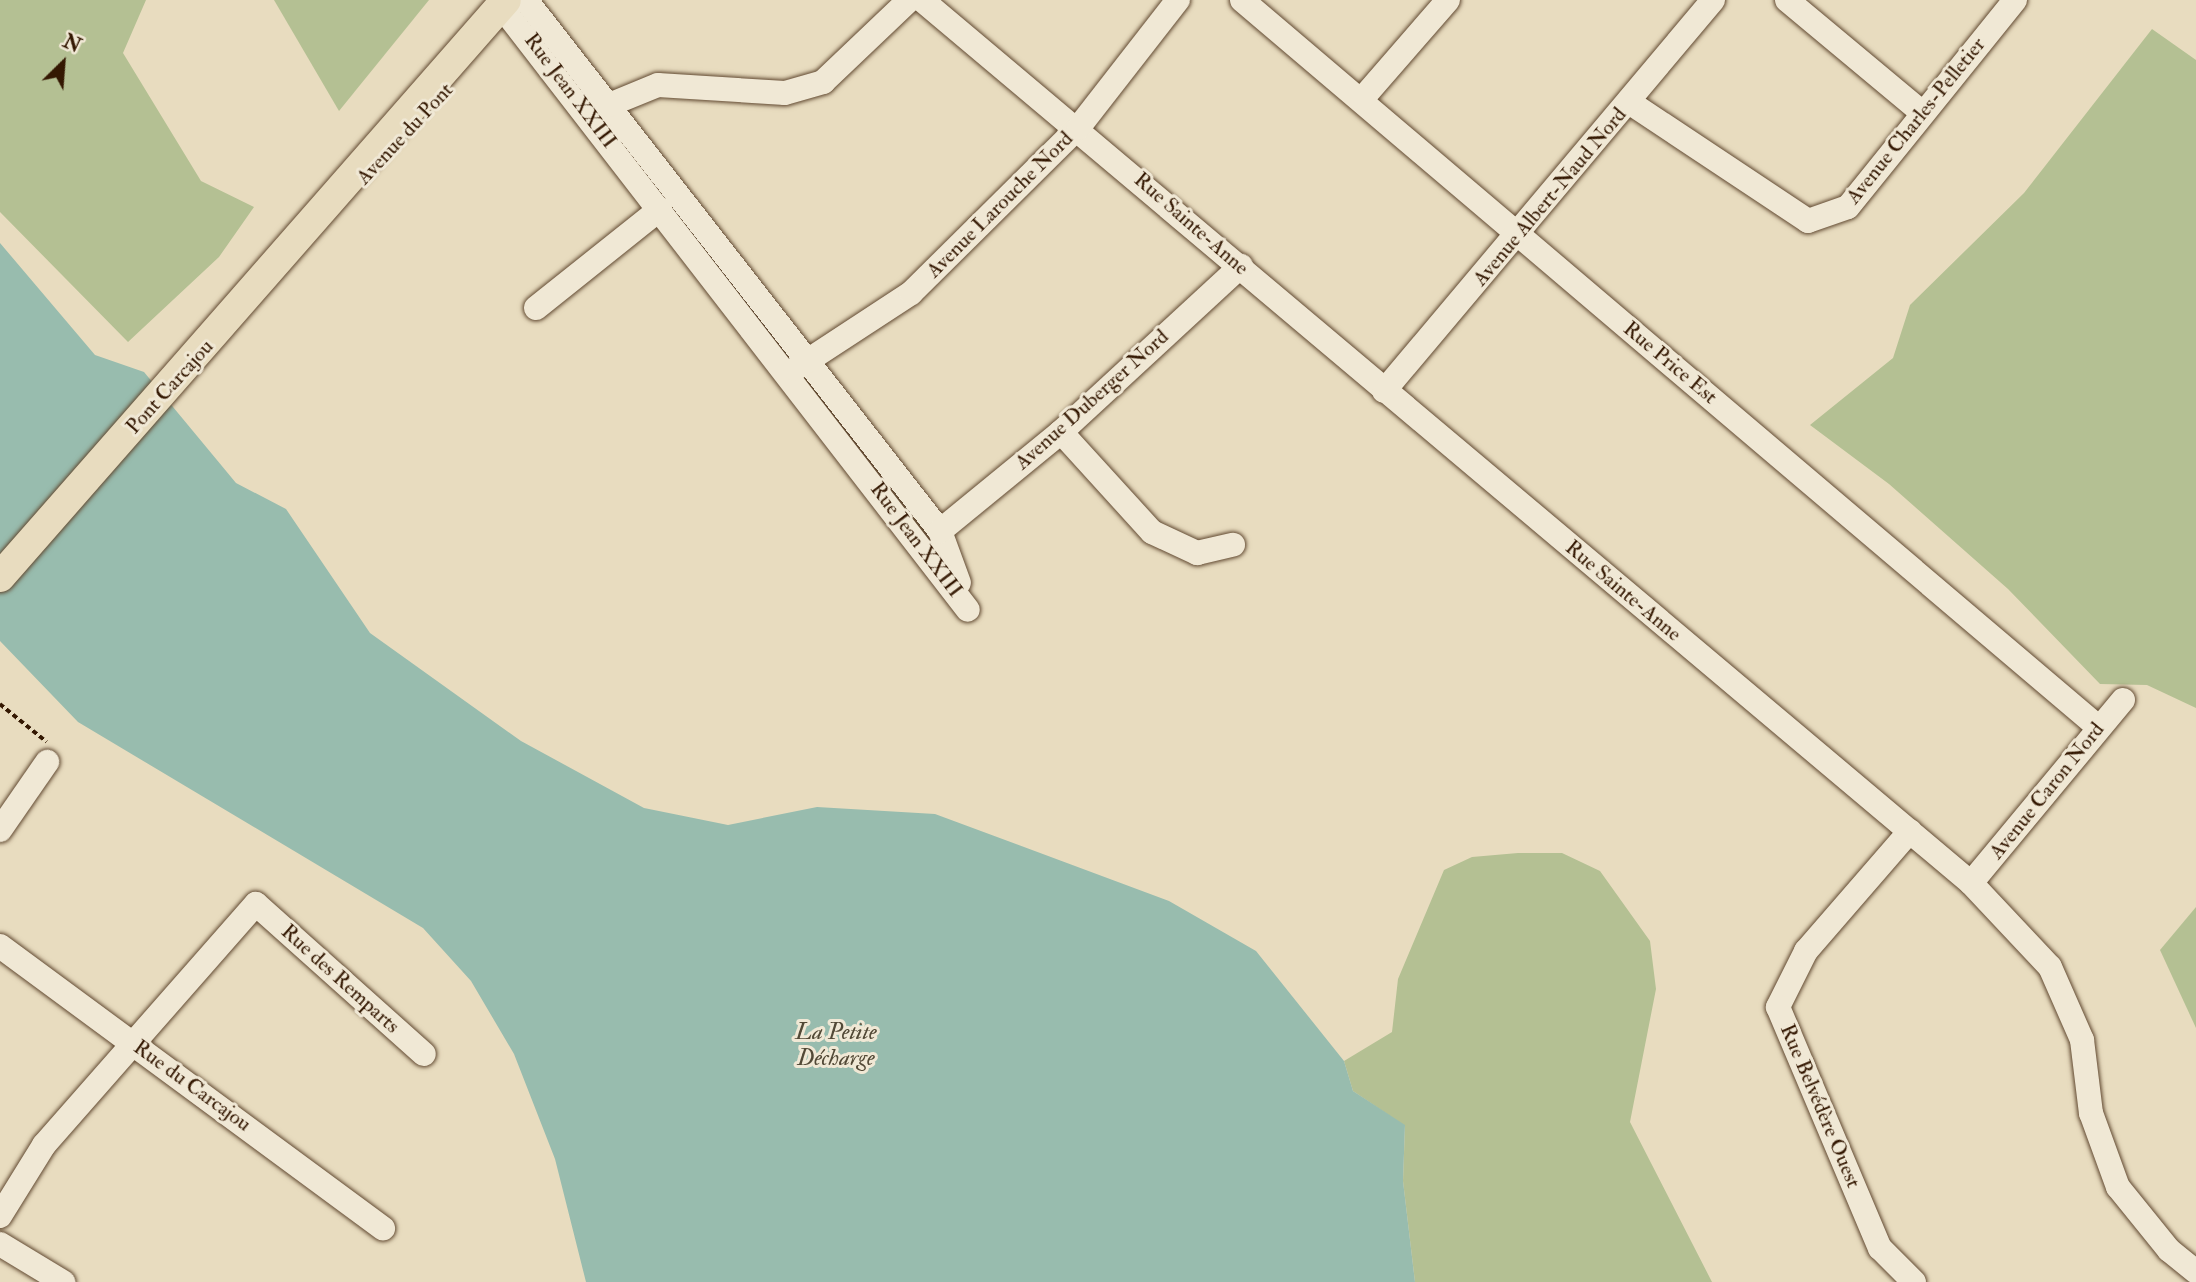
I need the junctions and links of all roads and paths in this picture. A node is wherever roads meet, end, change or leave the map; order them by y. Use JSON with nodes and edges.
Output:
{"nodes":[{"id":1,"x":909,"y":0,"type":"edge"},
{"id":2,"x":922,"y":0,"type":"edge"},
{"id":3,"x":1178,"y":0,"type":"edge"},
{"id":4,"x":1242,"y":0,"type":"edge"},
{"id":5,"x":1448,"y":0,"type":"edge"},
{"id":6,"x":1713,"y":0,"type":"edge"},
{"id":7,"x":1787,"y":0,"type":"edge"},
{"id":8,"x":2015,"y":0,"type":"edge"},
{"id":9,"x":518,"y":4,"type":"edge"},
{"id":10,"x":1362,"y":99,"type":"junction"},
{"id":11,"x":1629,"y":102,"type":"junction"},
{"id":12,"x":609,"y":105,"type":"junction"},
{"id":13,"x":1920,"y":111,"type":"junction"},
{"id":14,"x":1079,"y":127,"type":"junction"},
{"id":15,"x":340,"y":197,"type":"joint"},
{"id":16,"x":660,"y":209,"type":"junction"},
{"id":17,"x":1519,"y":235,"type":"junction"},
{"id":18,"x":1241,"y":266,"type":"junction"},
{"id":19,"x":536,"y":308,"type":"dead end"},
{"id":20,"x":798,"y":366,"type":"junction"},
{"id":21,"x":1384,"y":391,"type":"junction"},
{"id":22,"x":1061,"y":432,"type":"junction"},
{"id":23,"x":940,"y":531,"type":"junction"},
{"id":24,"x":1233,"y":545,"type":"dead end"},
{"id":25,"x":0,"y":577,"type":"edge"},
{"id":26,"x":2123,"y":700,"type":"dead end"},
{"id":27,"x":0,"y":704,"type":"edge"},
{"id":28,"x":2098,"y":727,"type":"junction"},
{"id":29,"x":47,"y":762,"type":"joint"},
{"id":30,"x":0,"y":830,"type":"edge"},
{"id":31,"x":1910,"y":831,"type":"junction"},
{"id":32,"x":1971,"y":883,"type":"junction"},
{"id":33,"x":0,"y":946,"type":"edge"},
{"id":34,"x":134,"y":1043,"type":"junction"},
{"id":35,"x":424,"y":1054,"type":"dead end"},
{"id":36,"x":0,"y":1216,"type":"edge"},
{"id":37,"x":383,"y":1228,"type":"dead end"},
{"id":38,"x":0,"y":1244,"type":"edge"},
{"id":39,"x":2196,"y":1272,"type":"edge"},
{"id":40,"x":63,"y":1282,"type":"edge"},
{"id":41,"x":1914,"y":1282,"type":"edge"}],
"edges":[{"from":1,"to":12,"type":"street"},
{"from":2,"to":14,"type":"street","name":"Rue Sainte-Anne"},
{"from":3,"to":14,"type":"street","name":"Avenue Larouche Nord"},
{"from":4,"to":10,"type":"street","name":"Rue Price Est"},
{"from":5,"to":10,"type":"street"},
{"from":6,"to":11,"type":"street","name":"Avenue Albert-Naud Nord"},
{"from":7,"to":13,"type":"street"},
{"from":8,"to":13,"type":"street","name":"Avenue Charles-Pelletier"},
{"from":9,"to":12,"type":"street","name":"Rue Jean XXIII"},
{"from":9,"to":15,"type":"main road","name":"Avenue du Pont"},
{"from":9,"to":16,"type":"street","name":"Rue Jean XXIII"},
{"from":10,"to":17,"type":"street","name":"Rue Price Est"},
{"from":11,"to":13,"type":"street","name":"Avenue Charles-Pelletier"},
{"from":11,"to":17,"type":"street","name":"Avenue Albert-Naud Nord"},
{"from":12,"to":20,"type":"street","name":"Rue Jean XXIII"},
{"from":14,"to":18,"type":"street","name":"Rue Sainte-Anne"},
{"from":14,"to":20,"type":"street","name":"Avenue Larouche Nord"},
{"from":15,"to":25,"type":"main road","name":"Pont Carcajou"},
{"from":16,"to":19,"type":"street"},
{"from":16,"to":20,"type":"street","name":"Rue Jean XXIII"},
{"from":17,"to":21,"type":"street","name":"Avenue Albert-Naud Nord"},
{"from":17,"to":28,"type":"street","name":"Rue Price Est"},
{"from":18,"to":21,"type":"street","name":"Rue Sainte-Anne"},
{"from":18,"to":22,"type":"street","name":"Avenue Duberger Nord"},
{"from":20,"to":23,"type":"street","name":"Rue Jean XXIII"},
{"from":20,"to":23,"type":"street","name":"Rue Jean XXIII"},
{"from":21,"to":31,"type":"street","name":"Rue Sainte-Anne"},
{"from":22,"to":23,"type":"street","name":"Avenue Duberger Nord"},
{"from":22,"to":24,"type":"street"},
{"from":26,"to":28,"type":"street","name":"Avenue Caron Nord"},
{"from":27,"to":29,"type":"path"},
{"from":28,"to":32,"type":"street","name":"Avenue Caron Nord"},
{"from":29,"to":30,"type":"street"},
{"from":31,"to":32,"type":"street","name":"Rue Sainte-Anne"},
{"from":31,"to":41,"type":"street","name":"Rue Belvédère Ouest"},
{"from":32,"to":39,"type":"street","name":"Rue Sainte-Anne"},
{"from":33,"to":34,"type":"street","name":"Rue du Carcajou"},
{"from":34,"to":35,"type":"street","name":"Rue des Remparts"},
{"from":34,"to":36,"type":"street"},
{"from":34,"to":37,"type":"street","name":"Rue du Carcajou"},
{"from":38,"to":40,"type":"street"}]}
